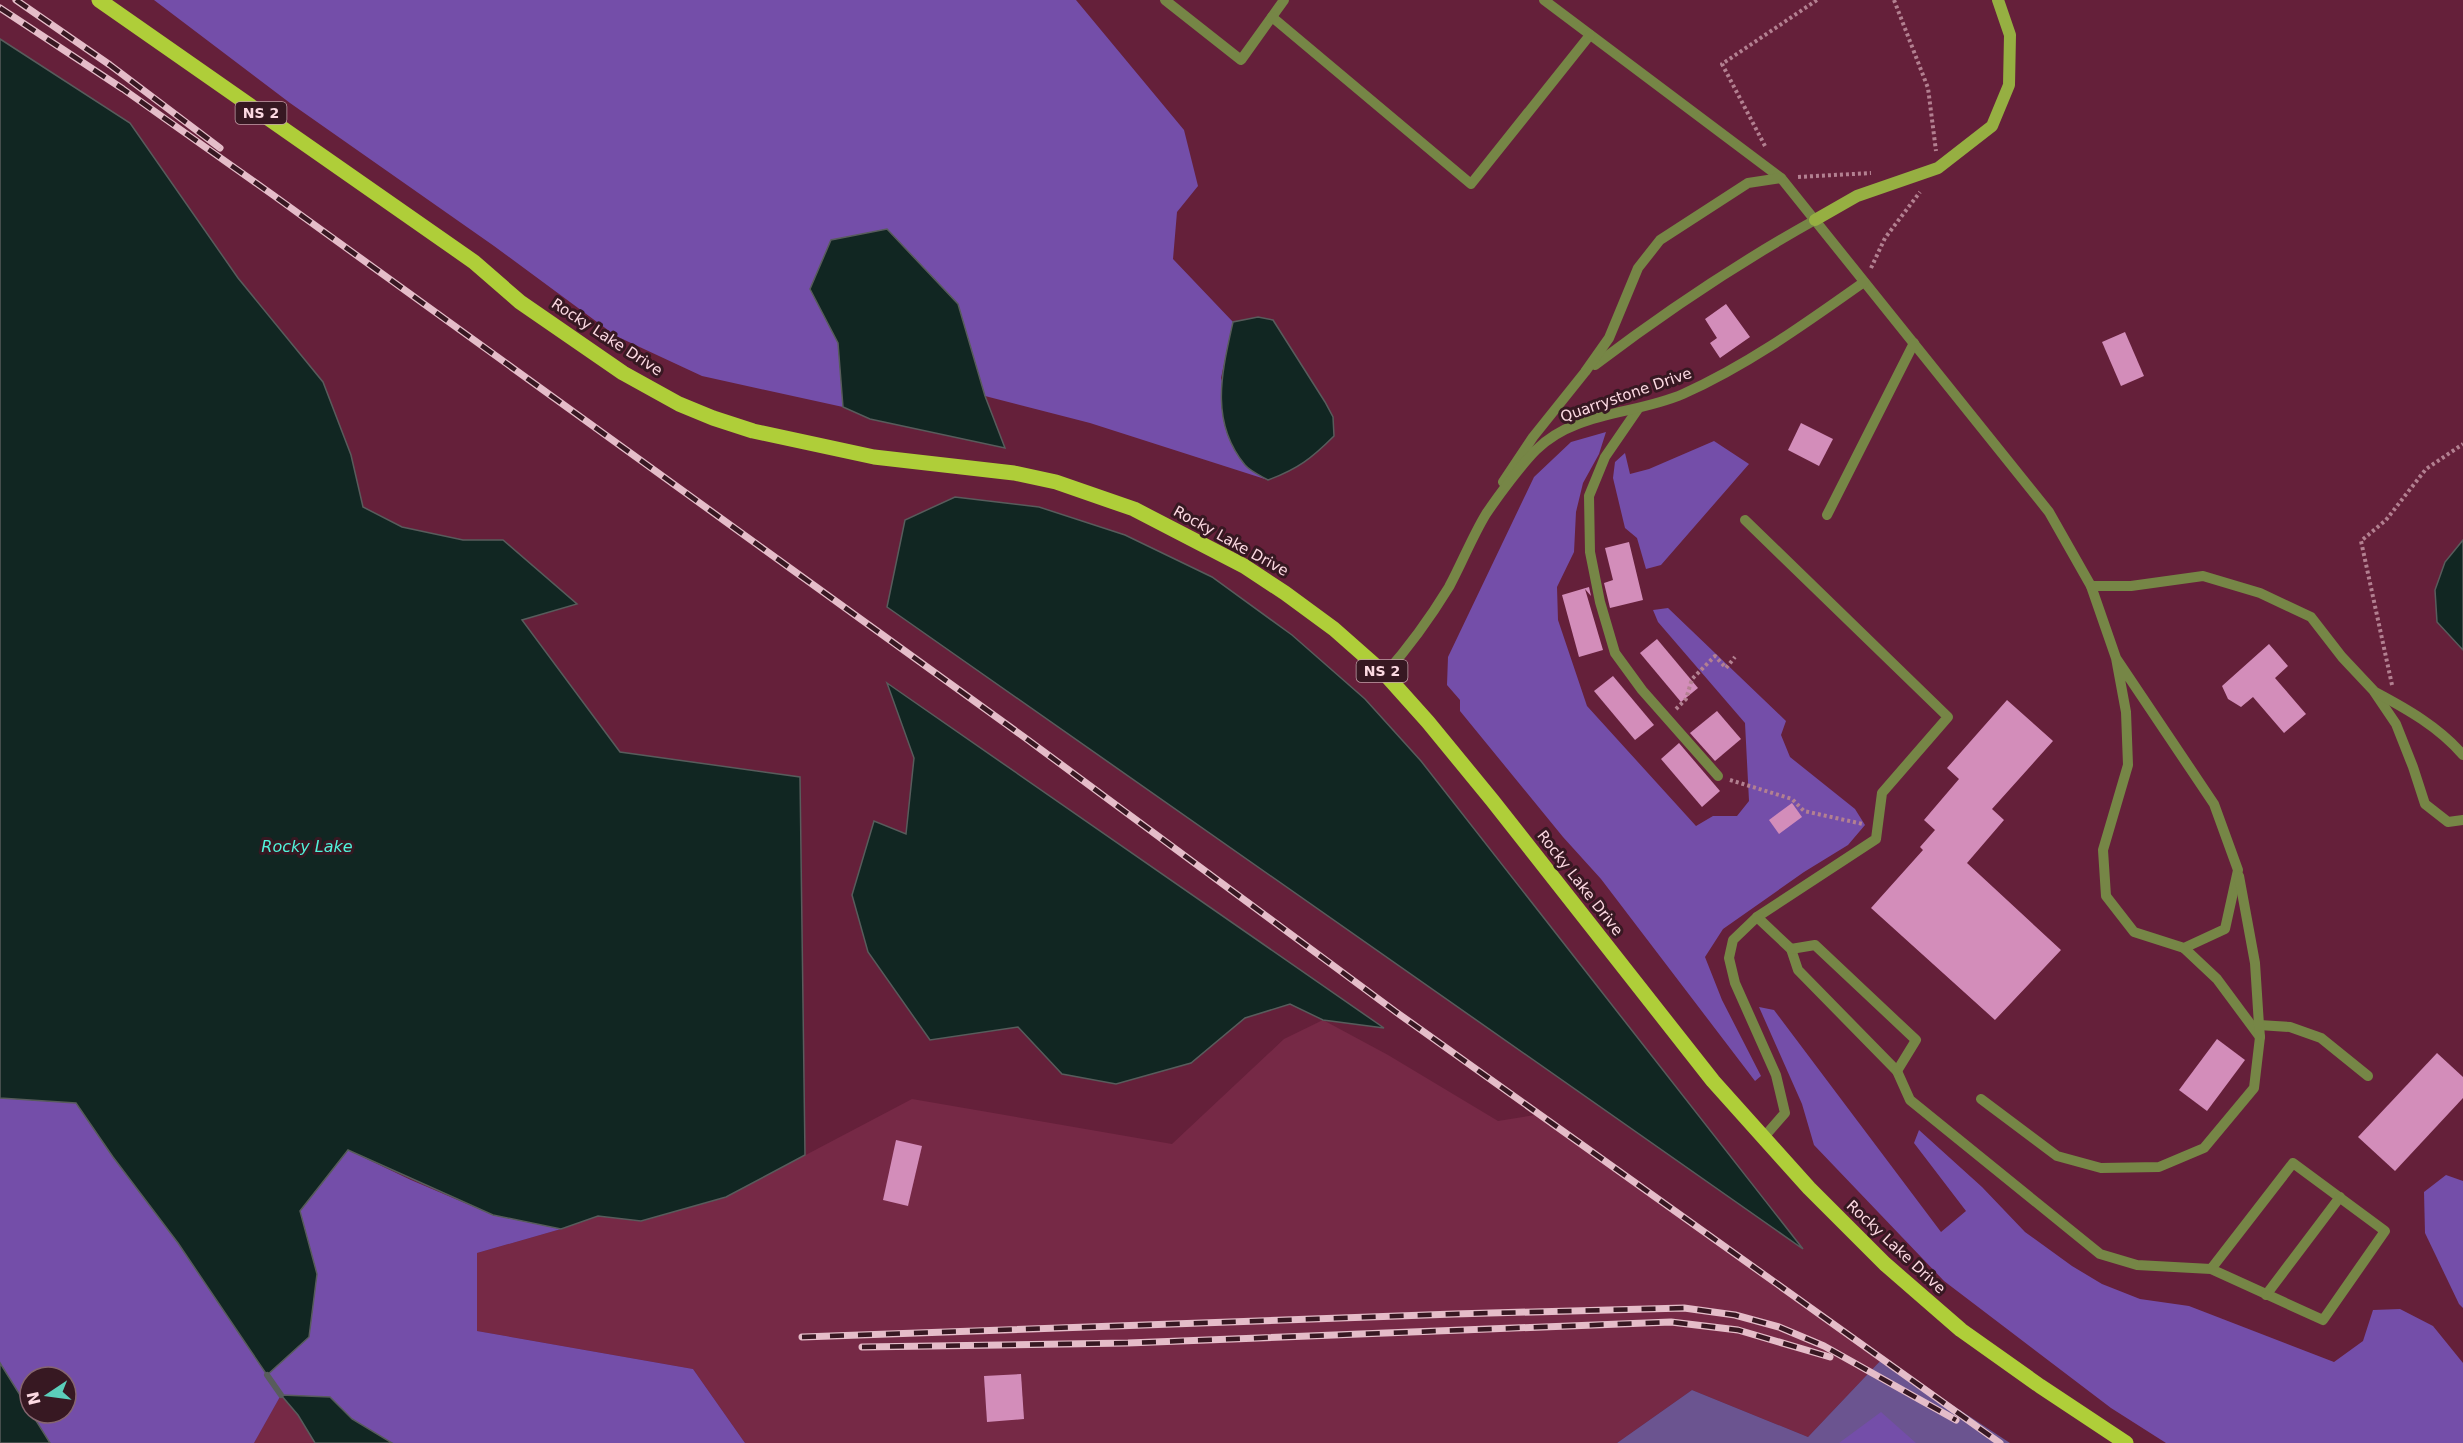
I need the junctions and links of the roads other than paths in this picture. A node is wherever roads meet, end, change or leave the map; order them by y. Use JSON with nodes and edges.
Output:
{"nodes":[{"id":1,"x":99,"y":0,"type":"edge"},
{"id":2,"x":1165,"y":0,"type":"edge"},
{"id":3,"x":1284,"y":0,"type":"edge"},
{"id":4,"x":1544,"y":0,"type":"edge"},
{"id":5,"x":1998,"y":0,"type":"edge"},
{"id":6,"x":1272,"y":17,"type":"junction"},
{"id":7,"x":1590,"y":35,"type":"junction"},
{"id":8,"x":1781,"y":178,"type":"junction"},
{"id":9,"x":1815,"y":220,"type":"junction"},
{"id":10,"x":1864,"y":282,"type":"junction"},
{"id":11,"x":1914,"y":344,"type":"junction"},
{"id":12,"x":1585,"y":372,"type":"junction"},
{"id":13,"x":1638,"y":409,"type":"junction"},
{"id":14,"x":1486,"y":514,"type":"junction"},
{"id":15,"x":1827,"y":516,"type":"dead end"},
{"id":16,"x":1744,"y":520,"type":"dead end"},
{"id":17,"x":2091,"y":586,"type":"junction"},
{"id":18,"x":2116,"y":658,"type":"junction"},
{"id":19,"x":1385,"y":674,"type":"junction"},
{"id":20,"x":2373,"y":690,"type":"junction"},
{"id":21,"x":2463,"y":755,"type":"edge"},
{"id":22,"x":1718,"y":776,"type":"road end"},
{"id":23,"x":2463,"y":820,"type":"edge"},
{"id":24,"x":2238,"y":870,"type":"junction"},
{"id":25,"x":1758,"y":917,"type":"junction"},
{"id":26,"x":2184,"y":948,"type":"junction"},
{"id":27,"x":1791,"y":949,"type":"junction"},
{"id":28,"x":2259,"y":1024,"type":"junction"},
{"id":29,"x":2260,"y":1037,"type":"junction"},
{"id":30,"x":1898,"y":1071,"type":"junction"},
{"id":31,"x":2367,"y":1076,"type":"dead end"},
{"id":32,"x":1981,"y":1099,"type":"dead end"},
{"id":33,"x":1764,"y":1137,"type":"junction"},
{"id":34,"x":2340,"y":1197,"type":"junction"},
{"id":35,"x":2211,"y":1269,"type":"junction"},
{"id":36,"x":2266,"y":1294,"type":"junction"},
{"id":37,"x":2126,"y":1443,"type":"edge"}],
"edges":[{"from":1,"to":19,"type":"main road","name":"Rocky Lake Drive","number":"NS 2"},
{"from":2,"to":6,"type":"lane"},
{"from":3,"to":6,"type":"lane"},
{"from":4,"to":7,"type":"lane"},
{"from":5,"to":9,"type":"street"},
{"from":6,"to":7,"type":"lane"},
{"from":7,"to":8,"type":"lane"},
{"from":8,"to":9,"type":"lane"},
{"from":8,"to":12,"type":"lane"},
{"from":9,"to":10,"type":"lane"},
{"from":9,"to":12,"type":"lane"},
{"from":10,"to":11,"type":"lane"},
{"from":10,"to":13,"type":"lane","name":"Quarrystone Drive"},
{"from":11,"to":15,"type":"lane"},
{"from":11,"to":17,"type":"lane"},
{"from":12,"to":14,"type":"lane"},
{"from":13,"to":14,"type":"lane","name":"Quarrystone Drive"},
{"from":13,"to":22,"type":"lane"},
{"from":14,"to":19,"type":"lane","name":"Quarrystone Drive"},
{"from":16,"to":25,"type":"lane"},
{"from":17,"to":18,"type":"lane"},
{"from":17,"to":20,"type":"lane"},
{"from":18,"to":24,"type":"lane"},
{"from":18,"to":26,"type":"lane"},
{"from":19,"to":33,"type":"main road","name":"Rocky Lake Drive","number":"NS 2"},
{"from":20,"to":21,"type":"lane"},
{"from":20,"to":23,"type":"lane"},
{"from":24,"to":26,"type":"lane"},
{"from":24,"to":28,"type":"lane"},
{"from":25,"to":27,"type":"lane"},
{"from":25,"to":33,"type":"lane"},
{"from":26,"to":29,"type":"lane"},
{"from":27,"to":30,"type":"lane"},
{"from":27,"to":30,"type":"lane"},
{"from":28,"to":29,"type":"lane"},
{"from":28,"to":31,"type":"lane"},
{"from":29,"to":32,"type":"lane"},
{"from":30,"to":35,"type":"lane"},
{"from":33,"to":37,"type":"main road","name":"Rocky Lake Drive","number":"NS 2"},
{"from":34,"to":35,"type":"lane"},
{"from":34,"to":36,"type":"lane"},
{"from":34,"to":36,"type":"lane"},
{"from":35,"to":36,"type":"lane"}]}
